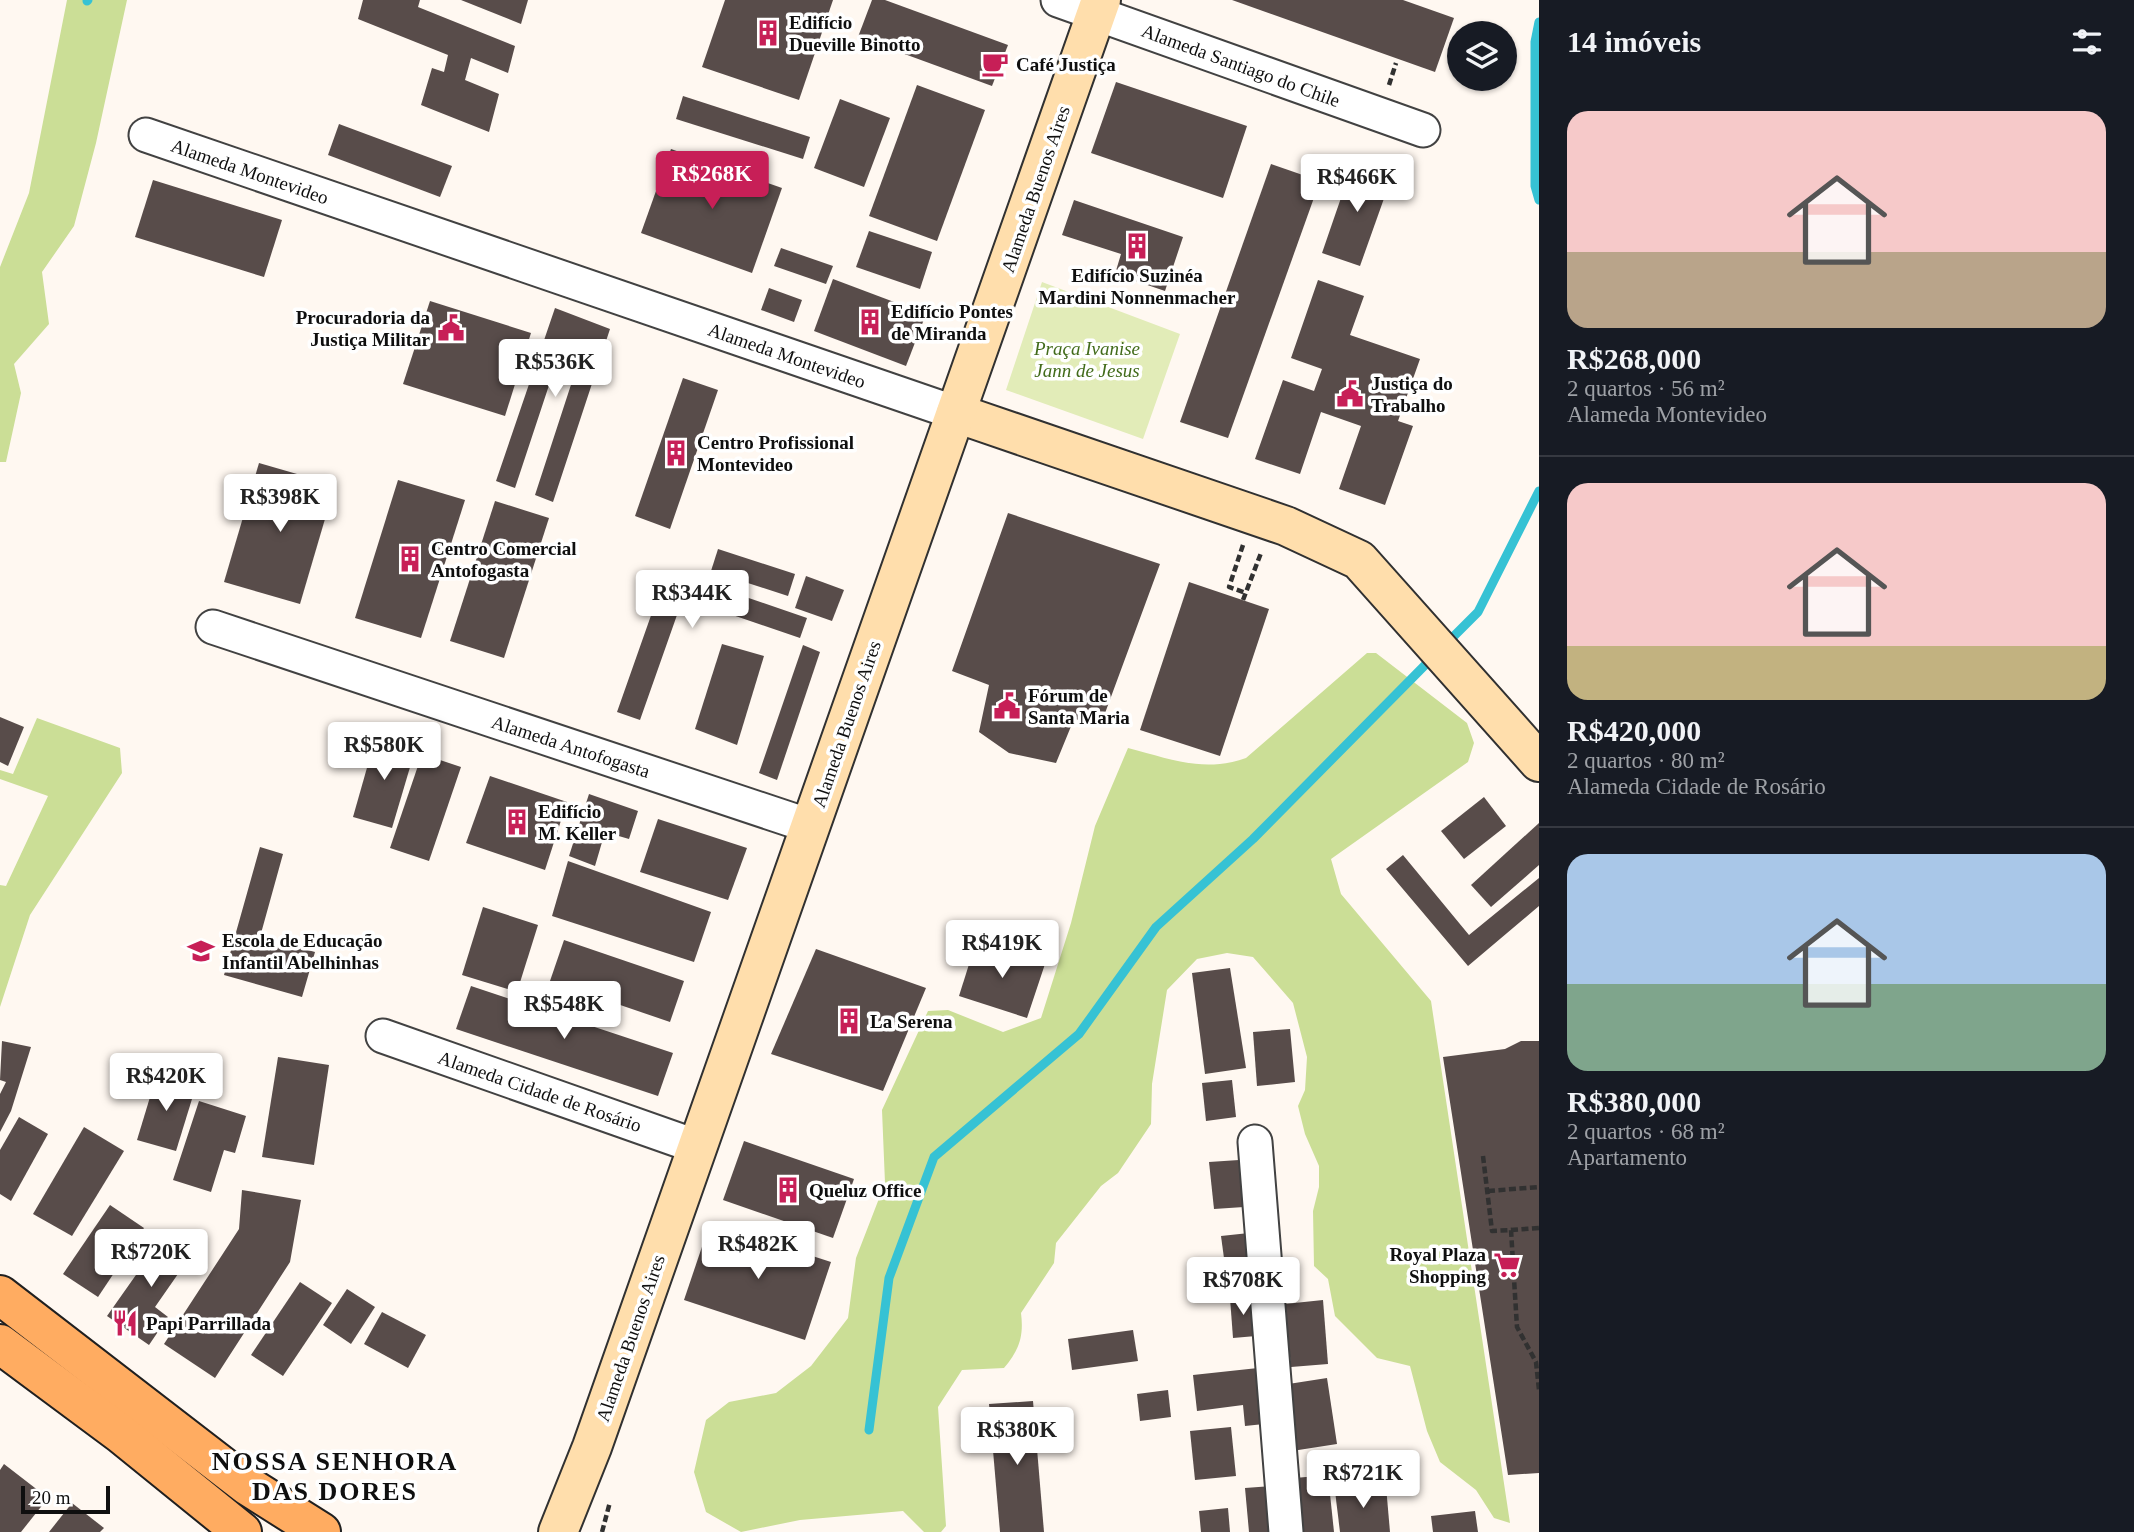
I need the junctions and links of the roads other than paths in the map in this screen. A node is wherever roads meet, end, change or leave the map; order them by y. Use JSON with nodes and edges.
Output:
{"nodes":[{"id":1,"x":1058,"y":0,"type":"edge"},
{"id":2,"x":1099,"y":7,"type":"edge"},
{"id":3,"x":1423,"y":130,"type":"dead end"},
{"id":4,"x":146,"y":135,"type":"dead end"},
{"id":5,"x":956,"y":412,"type":"junction"},
{"id":6,"x":213,"y":627,"type":"dead end"},
{"id":7,"x":1539,"y":762,"type":"edge"},
{"id":8,"x":810,"y":826,"type":"junction"},
{"id":9,"x":383,"y":1036,"type":"dead end"},
{"id":10,"x":1255,"y":1142,"type":"dead end"},
{"id":11,"x":698,"y":1147,"type":"junction"},
{"id":12,"x":0,"y":1295,"type":"edge"},
{"id":13,"x":0,"y":1344,"type":"edge"},
{"id":14,"x":592,"y":1447,"type":"junction"},
{"id":15,"x":242,"y":1532,"type":"edge"},
{"id":16,"x":321,"y":1532,"type":"edge"},
{"id":17,"x":558,"y":1532,"type":"edge"},
{"id":18,"x":587,"y":1532,"type":"edge"},
{"id":19,"x":1286,"y":1532,"type":"edge"}],
"edges":[{"from":1,"to":2,"type":"street","name":"Alameda Santiago do Chile"},
{"from":2,"to":3,"type":"street","name":"Alameda Santiago do Chile"},
{"from":2,"to":5,"type":"street","name":"Alameda Buenos Aires"},
{"from":4,"to":5,"type":"street","name":"Alameda Montevideo"},
{"from":5,"to":7,"type":"street","name":"Alameda Montevideo"},
{"from":5,"to":8,"type":"street","name":"Alameda Buenos Aires"},
{"from":6,"to":8,"type":"street","name":"Alameda Antofogasta"},
{"from":8,"to":11,"type":"street","name":"Alameda Buenos Aires"},
{"from":9,"to":11,"type":"street","name":"Alameda Cidade de Rosário"},
{"from":10,"to":19,"type":"street"},
{"from":11,"to":14,"type":"street","name":"Alameda Buenos Aires"},
{"from":12,"to":16,"type":"main road"},
{"from":13,"to":15,"type":"main road"},
{"from":14,"to":17,"type":"street","name":"Alameda Buenos Aires"},
{"from":14,"to":18,"type":"street","name":"Alameda Buenos Aires"}]}
